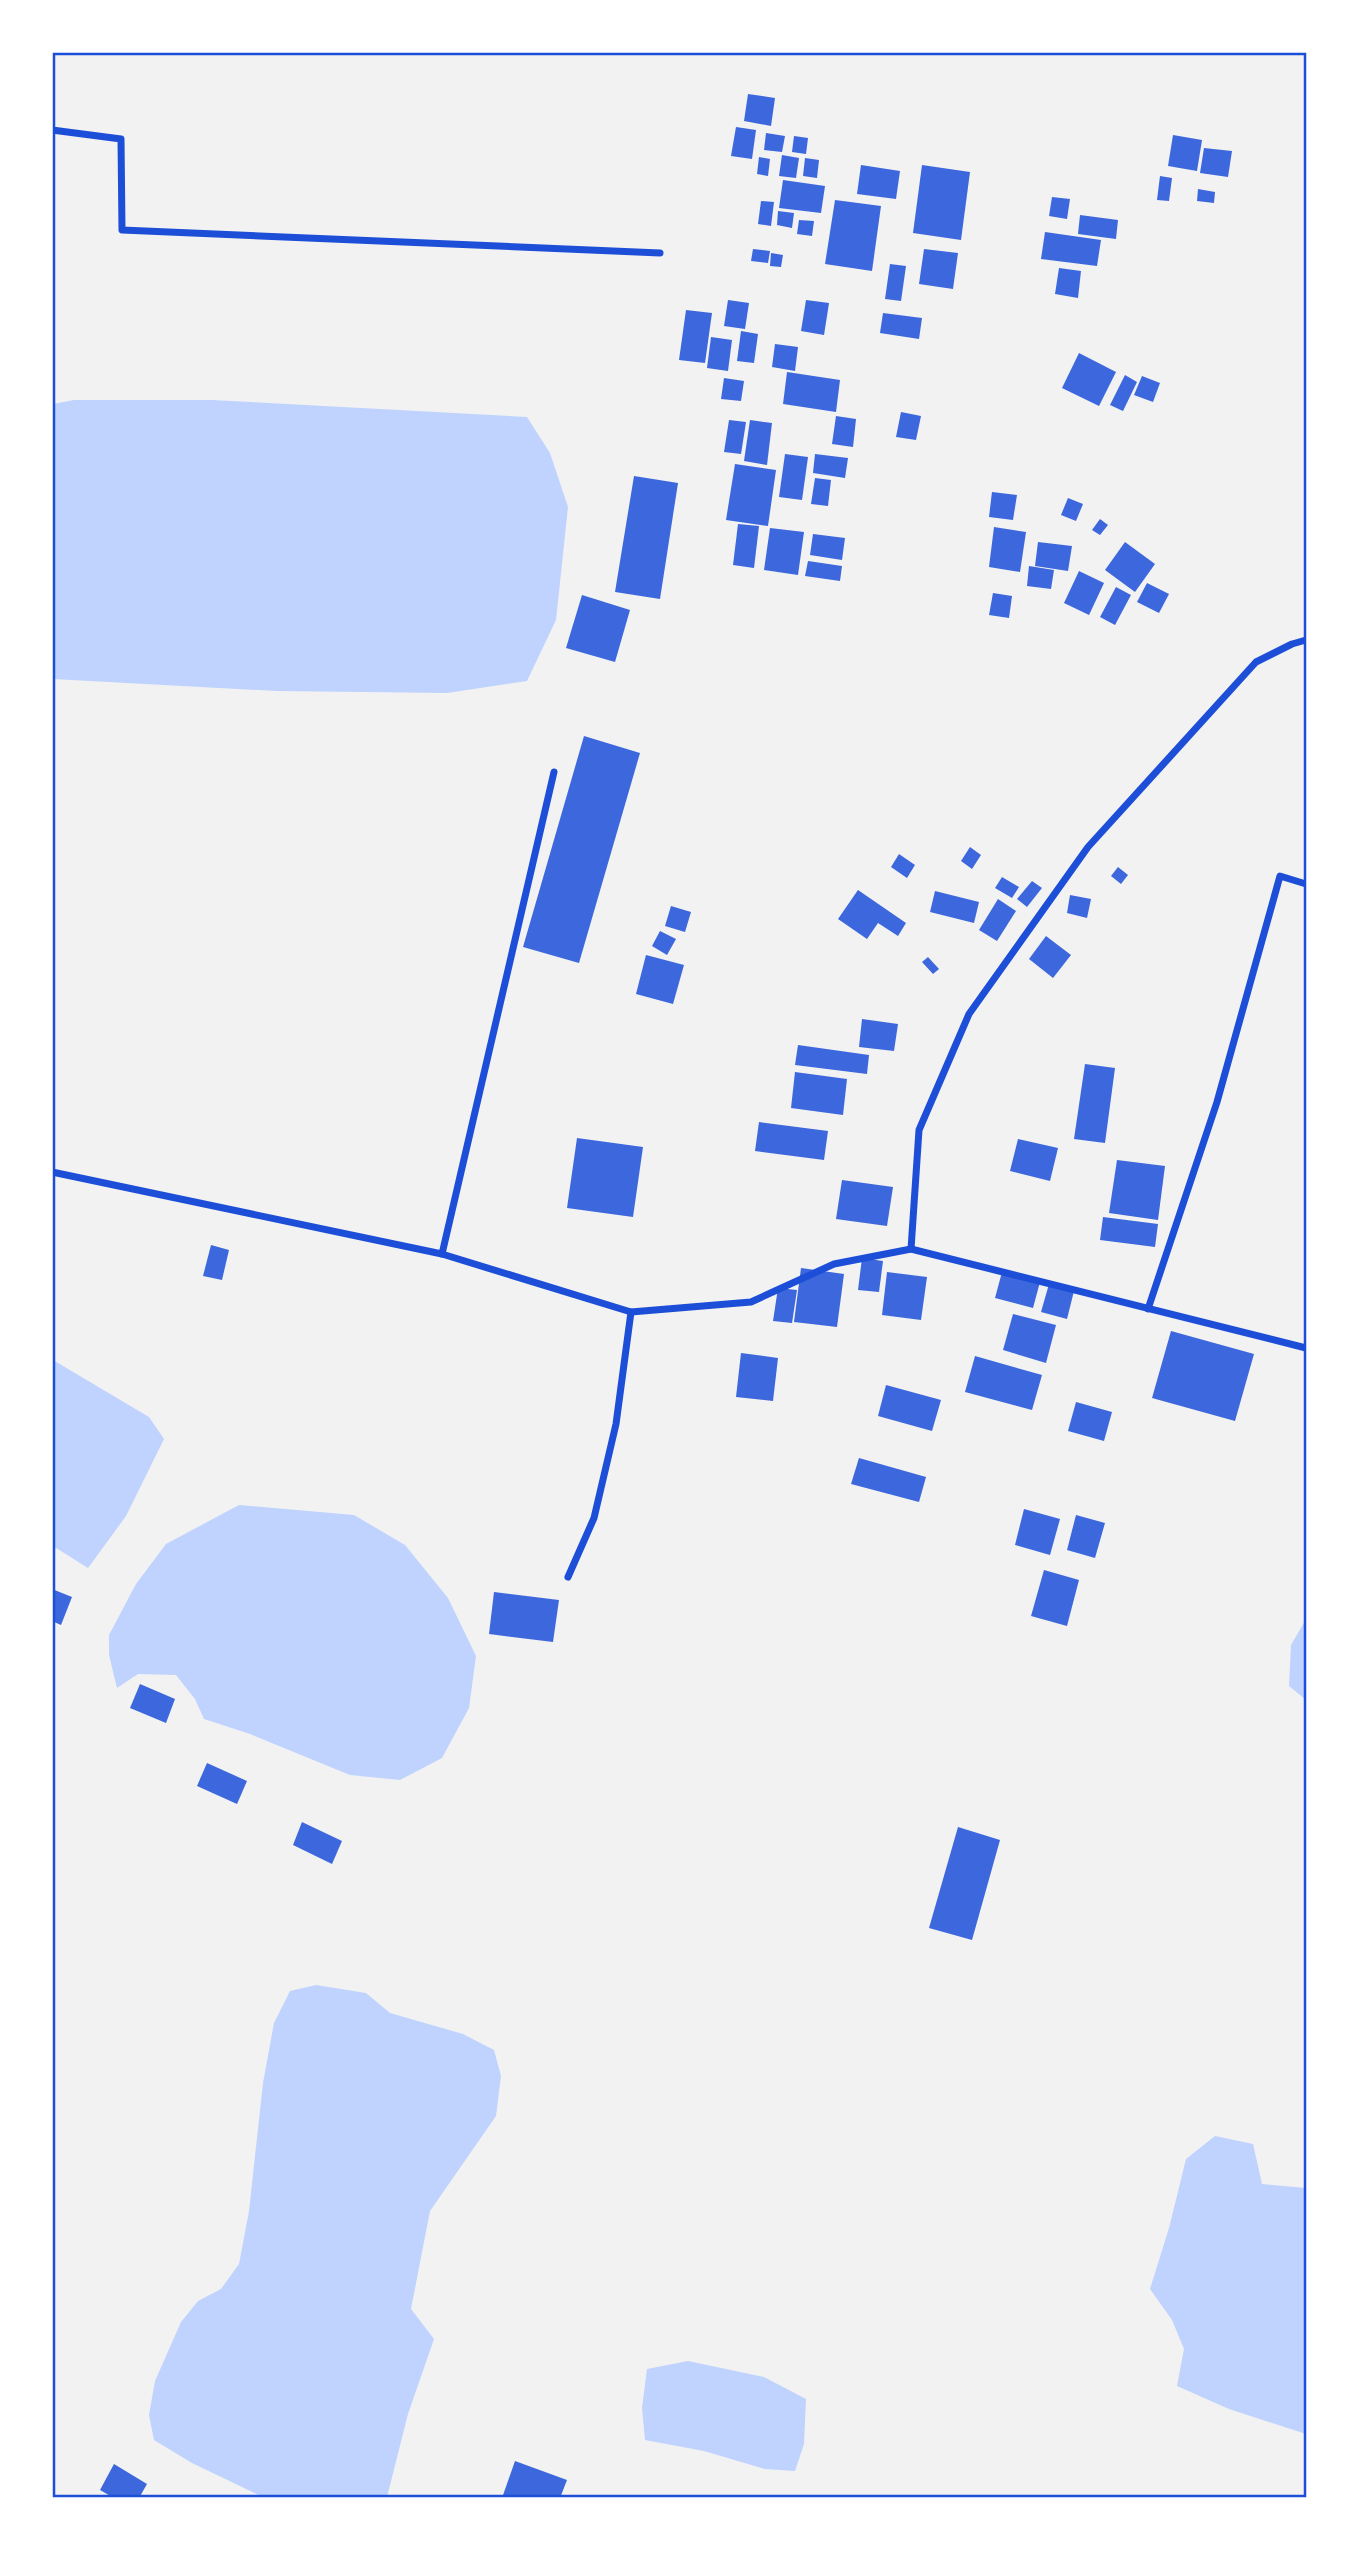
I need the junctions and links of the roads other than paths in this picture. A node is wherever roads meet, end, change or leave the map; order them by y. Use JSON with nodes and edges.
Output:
{"nodes":[{"id":1,"x":52,"y":130,"type":"edge"},
{"id":2,"x":660,"y":253,"type":"dead end"},
{"id":3,"x":1307,"y":640,"type":"edge"},
{"id":4,"x":554,"y":772,"type":"dead end"},
{"id":5,"x":1307,"y":884,"type":"edge"},
{"id":6,"x":52,"y":1172,"type":"edge"},
{"id":7,"x":911,"y":1250,"type":"junction"},
{"id":8,"x":442,"y":1254,"type":"junction"},
{"id":9,"x":1148,"y":1309,"type":"junction"},
{"id":10,"x":631,"y":1312,"type":"junction"},
{"id":11,"x":1307,"y":1348,"type":"edge"},
{"id":12,"x":568,"y":1577,"type":"dead end"}],
"edges":[{"from":1,"to":2,"type":"street"},
{"from":3,"to":7,"type":"street"},
{"from":4,"to":8,"type":"street"},
{"from":5,"to":9,"type":"street"},
{"from":6,"to":8,"type":"street"},
{"from":7,"to":9,"type":"street"},
{"from":7,"to":10,"type":"street"},
{"from":8,"to":10,"type":"street"},
{"from":9,"to":11,"type":"street"},
{"from":10,"to":12,"type":"street"}]}
